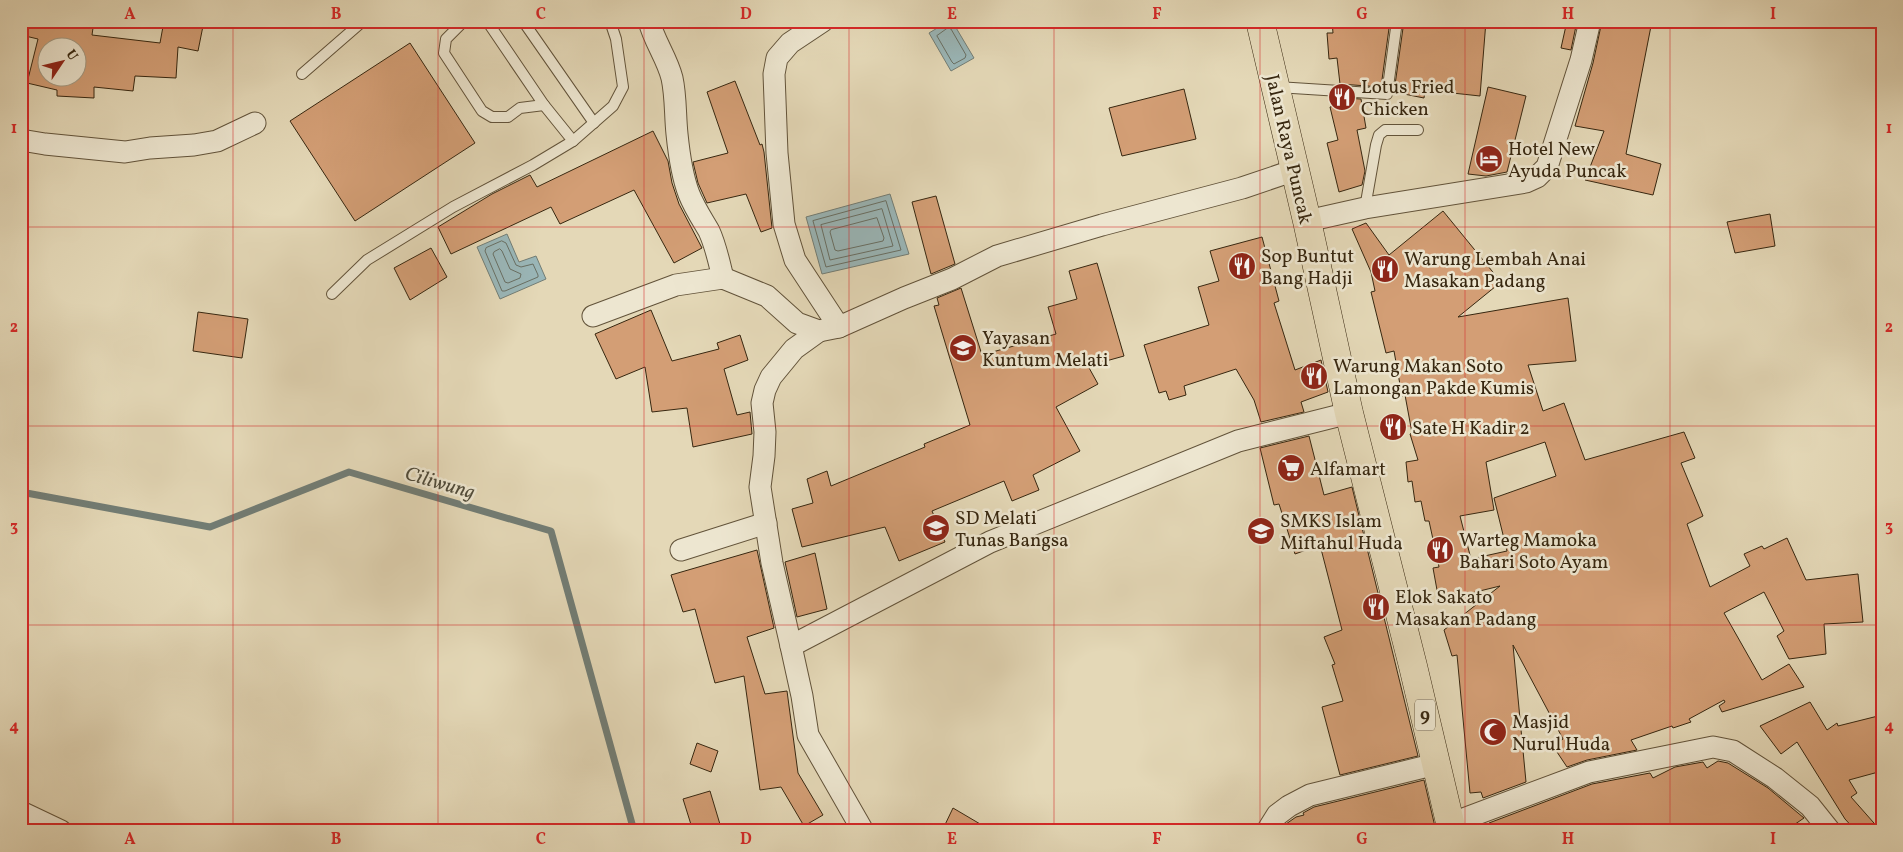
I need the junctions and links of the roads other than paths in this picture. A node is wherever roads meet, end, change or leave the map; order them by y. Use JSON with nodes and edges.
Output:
{"nodes":[{"id":1,"x":363,"y":21,"type":"edge"},
{"id":2,"x":464,"y":21,"type":"edge"},
{"id":3,"x":487,"y":21,"type":"edge"},
{"id":4,"x":522,"y":21,"type":"edge"},
{"id":5,"x":610,"y":21,"type":"edge"},
{"id":6,"x":649,"y":21,"type":"edge"},
{"id":7,"x":823,"y":21,"type":"edge"},
{"id":8,"x":1260,"y":21,"type":"edge"},
{"id":9,"x":1397,"y":21,"type":"edge"},
{"id":10,"x":1590,"y":21,"type":"edge"},
{"id":11,"x":302,"y":74,"type":"dead end"},
{"id":12,"x":1276,"y":87,"type":"junction"},
{"id":13,"x":544,"y":105,"type":"junction"},
{"id":14,"x":255,"y":123,"type":"dead end"},
{"id":15,"x":594,"y":123,"type":"junction"},
{"id":16,"x":1418,"y":130,"type":"dead end"},
{"id":17,"x":21,"y":140,"type":"edge"},
{"id":18,"x":573,"y":141,"type":"junction"},
{"id":19,"x":1294,"y":170,"type":"junction"},
{"id":20,"x":1365,"y":208,"type":"junction"},
{"id":21,"x":1307,"y":221,"type":"junction"},
{"id":22,"x":723,"y":278,"type":"junction"},
{"id":23,"x":332,"y":294,"type":"dead end"},
{"id":24,"x":593,"y":316,"type":"dead end"},
{"id":25,"x":829,"y":329,"type":"junction"},
{"id":26,"x":1349,"y":413,"type":"junction"},
{"id":27,"x":766,"y":524,"type":"junction"},
{"id":28,"x":681,"y":550,"type":"dead end"},
{"id":29,"x":791,"y":646,"type":"junction"},
{"id":30,"x":1436,"y":764,"type":"junction"},
{"id":31,"x":21,"y":812,"type":"edge"},
{"id":32,"x":1451,"y":827,"type":"edge"},
{"id":33,"x":61,"y":831,"type":"edge"},
{"id":34,"x":863,"y":831,"type":"edge"},
{"id":35,"x":1267,"y":831,"type":"edge"},
{"id":36,"x":1830,"y":831,"type":"edge"}],
"edges":[{"from":1,"to":11,"type":"lane"},
{"from":2,"to":13,"type":"lane"},
{"from":3,"to":13,"type":"lane"},
{"from":4,"to":15,"type":"lane"},
{"from":5,"to":15,"type":"lane"},
{"from":6,"to":22,"type":"street"},
{"from":7,"to":25,"type":"street"},
{"from":8,"to":12,"type":"highway","name":"Jalan Raya Puncak","number":"9"},
{"from":9,"to":12,"type":"lane"},
{"from":10,"to":20,"type":"street"},
{"from":12,"to":19,"type":"highway","name":"Jalan Raya Puncak","number":"9"},
{"from":13,"to":18,"type":"lane"},
{"from":14,"to":17,"type":"street"},
{"from":15,"to":18,"type":"lane"},
{"from":16,"to":20,"type":"lane"},
{"from":18,"to":23,"type":"lane"},
{"from":19,"to":21,"type":"highway","name":"Jalan Raya Puncak","number":"9"},
{"from":19,"to":25,"type":"street"},
{"from":20,"to":21,"type":"street"},
{"from":21,"to":26,"type":"highway","name":"Jalan Raya Puncak","number":"9"},
{"from":22,"to":24,"type":"street"},
{"from":22,"to":25,"type":"street"},
{"from":25,"to":27,"type":"street"},
{"from":26,"to":29,"type":"street"},
{"from":26,"to":30,"type":"highway","name":"Jalan Raya Puncak","number":"9"},
{"from":27,"to":28,"type":"street"},
{"from":27,"to":29,"type":"street"},
{"from":29,"to":34,"type":"street"},
{"from":30,"to":32,"type":"highway","name":"Jalan Raya Puncak","number":"9"},
{"from":30,"to":35,"type":"street"},
{"from":31,"to":33,"type":"street"},
{"from":32,"to":36,"type":"street"}]}
